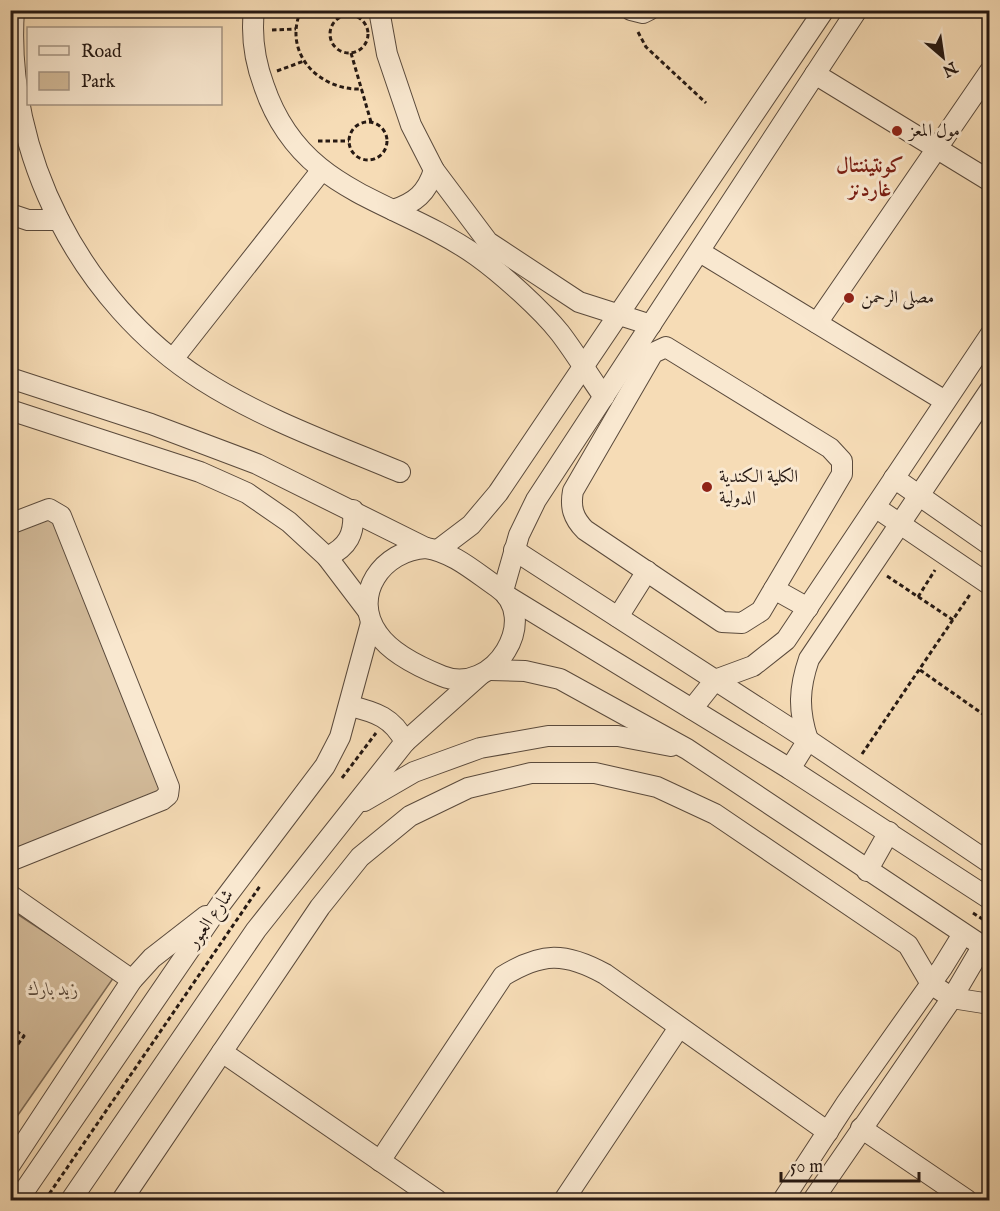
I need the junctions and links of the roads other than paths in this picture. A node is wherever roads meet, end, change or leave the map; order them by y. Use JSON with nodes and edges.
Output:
{"nodes":[{"id":1,"x":14,"y":10,"type":"edge"},
{"id":2,"x":379,"y":10,"type":"edge"},
{"id":3,"x":824,"y":10,"type":"edge"},
{"id":4,"x":857,"y":10,"type":"edge"},
{"id":5,"x":253,"y":17,"type":"edge"},
{"id":6,"x":990,"y":71,"type":"edge"},
{"id":7,"x":815,"y":74,"type":"junction"},
{"id":8,"x":14,"y":92,"type":"edge"},
{"id":9,"x":937,"y":148,"type":"junction"},
{"id":10,"x":434,"y":170,"type":"junction"},
{"id":11,"x":321,"y":171,"type":"junction"},
{"id":12,"x":990,"y":181,"type":"edge"},
{"id":13,"x":393,"y":210,"type":"junction"},
{"id":14,"x":10,"y":213,"type":"edge"},
{"id":15,"x":59,"y":220,"type":"junction"},
{"id":16,"x":483,"y":249,"type":"junction"},
{"id":17,"x":699,"y":252,"type":"junction"},
{"id":18,"x":618,"y":315,"type":"junction"},
{"id":19,"x":817,"y":323,"type":"junction"},
{"id":20,"x":651,"y":325,"type":"junction"},
{"id":21,"x":990,"y":334,"type":"edge"},
{"id":22,"x":173,"y":359,"type":"junction"},
{"id":23,"x":583,"y":368,"type":"junction"},
{"id":24,"x":10,"y":378,"type":"edge"},
{"id":25,"x":990,"y":390,"type":"edge"},
{"id":26,"x":604,"y":397,"type":"junction"},
{"id":27,"x":945,"y":401,"type":"junction"},
{"id":28,"x":10,"y":410,"type":"edge"},
{"id":29,"x":568,"y":451,"type":"junction"},
{"id":30,"x":589,"y":463,"type":"junction"},
{"id":31,"x":400,"y":472,"type":"dead end"},
{"id":32,"x":894,"y":478,"type":"junction"},
{"id":33,"x":919,"y":495,"type":"junction"},
{"id":34,"x":874,"y":507,"type":"junction"},
{"id":35,"x":353,"y":510,"type":"junction"},
{"id":36,"x":10,"y":524,"type":"edge"},
{"id":37,"x":900,"y":524,"type":"junction"},
{"id":38,"x":990,"y":545,"type":"edge"},
{"id":39,"x":432,"y":549,"type":"junction"},
{"id":40,"x":514,"y":550,"type":"junction"},
{"id":41,"x":327,"y":557,"type":"junction"},
{"id":42,"x":646,"y":571,"type":"junction"},
{"id":43,"x":985,"y":582,"type":"edge"},
{"id":44,"x":774,"y":589,"type":"junction"},
{"id":45,"x":505,"y":593,"type":"junction"},
{"id":46,"x":808,"y":608,"type":"junction"},
{"id":47,"x":370,"y":617,"type":"junction"},
{"id":48,"x":618,"y":617,"type":"junction"},
{"id":49,"x":485,"y":672,"type":"junction"},
{"id":50,"x":715,"y":680,"type":"junction"},
{"id":51,"x":350,"y":706,"type":"junction"},
{"id":52,"x":693,"y":709,"type":"junction"},
{"id":53,"x":808,"y":740,"type":"junction"},
{"id":54,"x":405,"y":742,"type":"junction"},
{"id":55,"x":687,"y":749,"type":"junction"},
{"id":56,"x":790,"y":769,"type":"junction"},
{"id":57,"x":353,"y":807,"type":"junction"},
{"id":58,"x":889,"y":832,"type":"junction"},
{"id":59,"x":10,"y":861,"type":"edge"},
{"id":60,"x":990,"y":863,"type":"edge"},
{"id":61,"x":867,"y":871,"type":"junction"},
{"id":62,"x":10,"y":895,"type":"edge"},
{"id":63,"x":990,"y":899,"type":"edge"},
{"id":64,"x":220,"y":905,"type":"junction"},
{"id":65,"x":963,"y":934,"type":"junction"},
{"id":66,"x":986,"y":949,"type":"edge"},
{"id":67,"x":132,"y":980,"type":"junction"},
{"id":68,"x":931,"y":984,"type":"junction"},
{"id":69,"x":952,"y":998,"type":"junction"},
{"id":70,"x":990,"y":1004,"type":"edge"},
{"id":71,"x":678,"y":1029,"type":"junction"},
{"id":72,"x":222,"y":1052,"type":"junction"},
{"id":73,"x":847,"y":1102,"type":"junction"},
{"id":74,"x":865,"y":1122,"type":"junction"},
{"id":75,"x":826,"y":1136,"type":"junction"},
{"id":76,"x":844,"y":1154,"type":"junction"},
{"id":77,"x":11,"y":1161,"type":"edge"},
{"id":78,"x":380,"y":1161,"type":"junction"},
{"id":79,"x":18,"y":1200,"type":"edge"},
{"id":80,"x":71,"y":1200,"type":"edge"},
{"id":81,"x":122,"y":1200,"type":"edge"},
{"id":82,"x":437,"y":1200,"type":"edge"},
{"id":83,"x":564,"y":1200,"type":"edge"},
{"id":84,"x":783,"y":1200,"type":"edge"},
{"id":85,"x":813,"y":1200,"type":"edge"},
{"id":86,"x":967,"y":1200,"type":"edge"}],
"edges":[{"from":1,"to":8,"type":"street"},
{"from":2,"to":10,"type":"street"},
{"from":3,"to":18,"type":"street"},
{"from":4,"to":7,"type":"street"},
{"from":5,"to":11,"type":"street"},
{"from":6,"to":9,"type":"street"},
{"from":7,"to":9,"type":"street"},
{"from":7,"to":17,"type":"street"},
{"from":8,"to":15,"type":"street"},
{"from":9,"to":12,"type":"street"},
{"from":9,"to":19,"type":"street"},
{"from":10,"to":13,"type":"street"},
{"from":10,"to":16,"type":"street"},
{"from":11,"to":13,"type":"street"},
{"from":11,"to":22,"type":"street"},
{"from":13,"to":16,"type":"street"},
{"from":14,"to":15,"type":"street"},
{"from":15,"to":22,"type":"street"},
{"from":16,"to":18,"type":"street"},
{"from":16,"to":23,"type":"street"},
{"from":17,"to":19,"type":"street"},
{"from":17,"to":20,"type":"street"},
{"from":18,"to":20,"type":"street"},
{"from":18,"to":23,"type":"street"},
{"from":19,"to":27,"type":"street"},
{"from":20,"to":26,"type":"street"},
{"from":21,"to":27,"type":"street"},
{"from":22,"to":31,"type":"street"},
{"from":23,"to":26,"type":"street"},
{"from":23,"to":39,"type":"street"},
{"from":24,"to":35,"type":"street"},
{"from":25,"to":33,"type":"street"},
{"from":26,"to":29,"type":"street"},
{"from":27,"to":32,"type":"street"},
{"from":28,"to":41,"type":"street"},
{"from":29,"to":30,"type":"street"},
{"from":29,"to":40,"type":"street"},
{"from":30,"to":42,"type":"street"},
{"from":30,"to":44,"type":"street"},
{"from":32,"to":33,"type":"street"},
{"from":32,"to":34,"type":"street"},
{"from":33,"to":37,"type":"street"},
{"from":33,"to":38,"type":"street"},
{"from":34,"to":37,"type":"street"},
{"from":34,"to":46,"type":"street"},
{"from":35,"to":39,"type":"street"},
{"from":35,"to":41,"type":"street"},
{"from":36,"to":59,"type":"street"},
{"from":37,"to":43,"type":"street"},
{"from":37,"to":53,"type":"street"},
{"from":39,"to":45,"type":"street"},
{"from":39,"to":47,"type":"street"},
{"from":40,"to":45,"type":"street"},
{"from":40,"to":48,"type":"street"},
{"from":41,"to":47,"type":"street"},
{"from":42,"to":44,"type":"street"},
{"from":42,"to":48,"type":"street"},
{"from":44,"to":46,"type":"street"},
{"from":45,"to":49,"type":"street"},
{"from":45,"to":52,"type":"street"},
{"from":46,"to":50,"type":"street"},
{"from":47,"to":49,"type":"street"},
{"from":47,"to":51,"type":"street","name":"شارع العبور"},
{"from":48,"to":50,"type":"street"},
{"from":49,"to":54,"type":"street"},
{"from":49,"to":55,"type":"street"},
{"from":50,"to":52,"type":"street"},
{"from":50,"to":53,"type":"street"},
{"from":51,"to":54,"type":"street"},
{"from":51,"to":64,"type":"street","name":"شارع العبور"},
{"from":52,"to":56,"type":"street"},
{"from":53,"to":56,"type":"street"},
{"from":53,"to":60,"type":"street"},
{"from":54,"to":57,"type":"street"},
{"from":55,"to":57,"type":"street"},
{"from":55,"to":61,"type":"street"},
{"from":56,"to":58,"type":"street"},
{"from":57,"to":80,"type":"street"},
{"from":58,"to":61,"type":"street"},
{"from":58,"to":63,"type":"street"},
{"from":61,"to":65,"type":"street"},
{"from":62,"to":67,"type":"street"},
{"from":64,"to":67,"type":"street"},
{"from":64,"to":79,"type":"street","name":"شارع العبور"},
{"from":65,"to":66,"type":"street"},
{"from":65,"to":68,"type":"street"},
{"from":66,"to":69,"type":"street"},
{"from":67,"to":77,"type":"street"},
{"from":68,"to":69,"type":"street"},
{"from":68,"to":72,"type":"street"},
{"from":68,"to":73,"type":"street"},
{"from":69,"to":70,"type":"street"},
{"from":69,"to":74,"type":"street"},
{"from":71,"to":75,"type":"street"},
{"from":71,"to":78,"type":"street"},
{"from":71,"to":83,"type":"street"},
{"from":72,"to":78,"type":"street"},
{"from":72,"to":81,"type":"street"},
{"from":73,"to":74,"type":"street"},
{"from":73,"to":75,"type":"street"},
{"from":74,"to":76,"type":"street"},
{"from":74,"to":86,"type":"street"},
{"from":75,"to":76,"type":"street"},
{"from":75,"to":84,"type":"street"},
{"from":76,"to":85,"type":"street"},
{"from":78,"to":82,"type":"street"}]}
